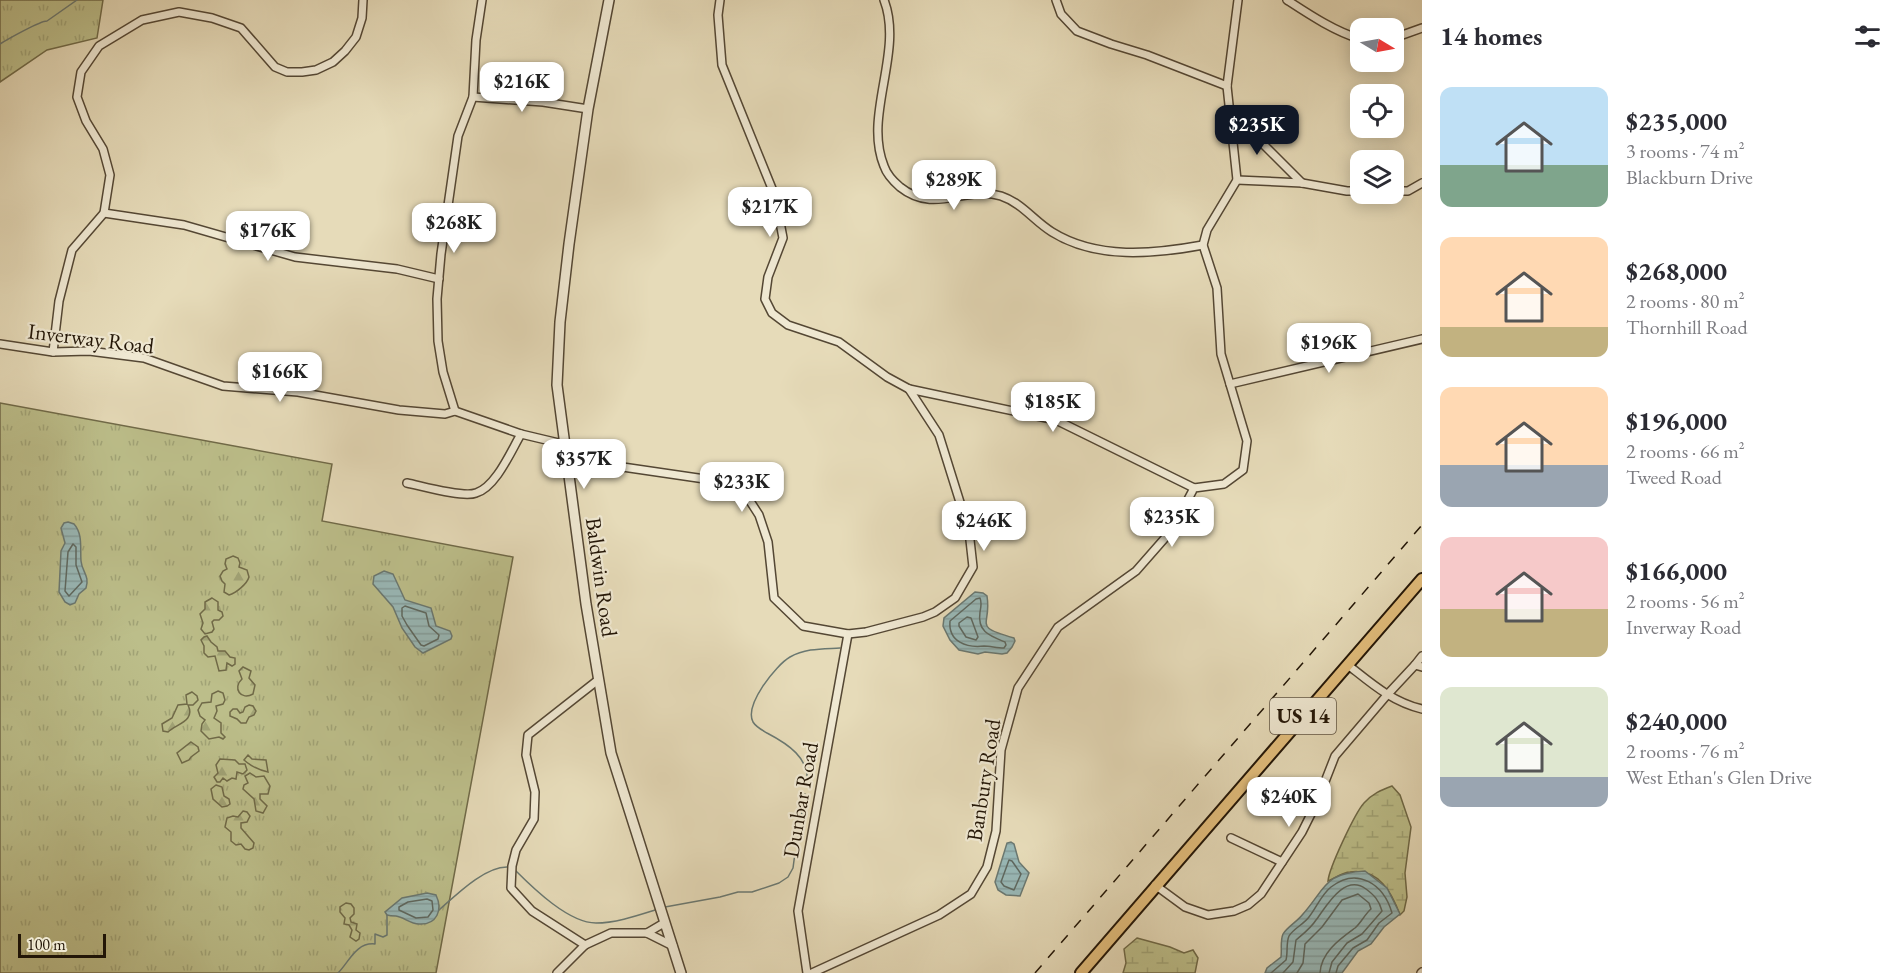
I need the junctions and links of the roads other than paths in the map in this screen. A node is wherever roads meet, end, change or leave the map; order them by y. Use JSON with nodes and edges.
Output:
{"nodes":[{"id":1,"x":363,"y":0,"type":"edge"},
{"id":2,"x":482,"y":0,"type":"edge"},
{"id":3,"x":609,"y":0,"type":"edge"},
{"id":4,"x":720,"y":0,"type":"edge"},
{"id":5,"x":884,"y":0,"type":"edge"},
{"id":6,"x":1056,"y":0,"type":"edge"},
{"id":7,"x":1238,"y":0,"type":"edge"},
{"id":8,"x":1287,"y":0,"type":"edge"},
{"id":9,"x":1422,"y":28,"type":"edge"},
{"id":10,"x":1404,"y":34,"type":"edge"},
{"id":11,"x":1350,"y":36,"type":"edge"},
{"id":12,"x":1227,"y":86,"type":"junction"},
{"id":13,"x":472,"y":97,"type":"junction"},
{"id":14,"x":588,"y":109,"type":"junction"},
{"id":15,"x":1230,"y":111,"type":"junction"},
{"id":16,"x":1237,"y":180,"type":"junction"},
{"id":17,"x":1302,"y":183,"type":"junction"},
{"id":18,"x":1422,"y":183,"type":"edge"},
{"id":19,"x":1350,"y":191,"type":"edge"},
{"id":20,"x":1404,"y":191,"type":"edge"},
{"id":21,"x":104,"y":213,"type":"junction"},
{"id":22,"x":1203,"y":244,"type":"junction"},
{"id":23,"x":439,"y":279,"type":"junction"},
{"id":24,"x":1422,"y":339,"type":"edge"},
{"id":25,"x":0,"y":344,"type":"edge"},
{"id":26,"x":53,"y":352,"type":"junction"},
{"id":27,"x":1230,"y":384,"type":"junction"},
{"id":28,"x":909,"y":389,"type":"junction"},
{"id":29,"x":455,"y":411,"type":"junction"},
{"id":30,"x":521,"y":434,"type":"junction"},
{"id":31,"x":563,"y":444,"type":"junction"},
{"id":32,"x":565,"y":456,"type":"junction"},
{"id":33,"x":407,"y":483,"type":"dead end"},
{"id":34,"x":1194,"y":488,"type":"junction"},
{"id":35,"x":1422,"y":579,"type":"edge"},
{"id":36,"x":1418,"y":590,"type":"edge"},
{"id":37,"x":848,"y":634,"type":"junction"},
{"id":38,"x":1422,"y":656,"type":"edge"},
{"id":39,"x":1348,"y":665,"type":"junction"},
{"id":40,"x":1419,"y":666,"type":"edge"},
{"id":41,"x":598,"y":680,"type":"junction"},
{"id":42,"x":1387,"y":695,"type":"junction"},
{"id":43,"x":1422,"y":709,"type":"edge"},
{"id":44,"x":1231,"y":838,"type":"dead end"},
{"id":45,"x":1282,"y":862,"type":"junction"},
{"id":46,"x":1155,"y":885,"type":"junction"},
{"id":47,"x":664,"y":922,"type":"junction"},
{"id":48,"x":647,"y":933,"type":"junction"},
{"id":49,"x":585,"y":945,"type":"junction"},
{"id":50,"x":673,"y":946,"type":"junction"},
{"id":51,"x":557,"y":973,"type":"edge"},
{"id":52,"x":681,"y":973,"type":"edge"},
{"id":53,"x":807,"y":973,"type":"edge"},
{"id":54,"x":812,"y":973,"type":"edge"},
{"id":55,"x":1081,"y":973,"type":"edge"}],
"edges":[{"from":1,"to":21,"type":"street"},
{"from":2,"to":13,"type":"street"},
{"from":3,"to":14,"type":"street","name":"Baldwin Road"},
{"from":4,"to":28,"type":"street"},
{"from":5,"to":22,"type":"street"},
{"from":6,"to":12,"type":"street"},
{"from":7,"to":12,"type":"street"},
{"from":8,"to":11,"type":"street"},
{"from":9,"to":10,"type":"street"},
{"from":12,"to":15,"type":"street"},
{"from":13,"to":14,"type":"street"},
{"from":13,"to":23,"type":"street"},
{"from":14,"to":31,"type":"street","name":"Baldwin Road"},
{"from":15,"to":16,"type":"street"},
{"from":15,"to":17,"type":"street"},
{"from":16,"to":17,"type":"street"},
{"from":16,"to":22,"type":"street"},
{"from":17,"to":19,"type":"street"},
{"from":18,"to":20,"type":"street"},
{"from":21,"to":23,"type":"street"},
{"from":21,"to":26,"type":"street"},
{"from":22,"to":27,"type":"street"},
{"from":23,"to":29,"type":"street"},
{"from":24,"to":27,"type":"street"},
{"from":25,"to":26,"type":"street","name":"Inverway Road"},
{"from":26,"to":29,"type":"street","name":"Inverway Road"},
{"from":27,"to":34,"type":"street"},
{"from":28,"to":34,"type":"street"},
{"from":28,"to":37,"type":"street"},
{"from":29,"to":30,"type":"street","name":"Inverway Road"},
{"from":30,"to":31,"type":"street","name":"Inverway Road"},
{"from":30,"to":33,"type":"street"},
{"from":31,"to":32,"type":"street","name":"Baldwin Road"},
{"from":32,"to":37,"type":"street"},
{"from":32,"to":41,"type":"street","name":"Baldwin Road"},
{"from":34,"to":54,"type":"street","name":"Banbury Road"},
{"from":35,"to":36,"type":"main road","number":"US 14"},
{"from":36,"to":39,"type":"main road","number":"US 14"},
{"from":37,"to":53,"type":"street","name":"Dunbar Road"},
{"from":38,"to":40,"type":"street"},
{"from":39,"to":42,"type":"street"},
{"from":39,"to":46,"type":"main road","number":"US 14"},
{"from":40,"to":42,"type":"street"},
{"from":41,"to":47,"type":"street","name":"Baldwin Road"},
{"from":41,"to":49,"type":"street"},
{"from":42,"to":43,"type":"street"},
{"from":42,"to":45,"type":"street"},
{"from":44,"to":45,"type":"street"},
{"from":45,"to":46,"type":"street"},
{"from":46,"to":55,"type":"main road","number":"US 14"},
{"from":47,"to":48,"type":"street"},
{"from":47,"to":50,"type":"street","name":"Baldwin Road"},
{"from":48,"to":49,"type":"street"},
{"from":48,"to":50,"type":"street"},
{"from":49,"to":51,"type":"street"},
{"from":50,"to":52,"type":"street","name":"Baldwin Road"}]}
